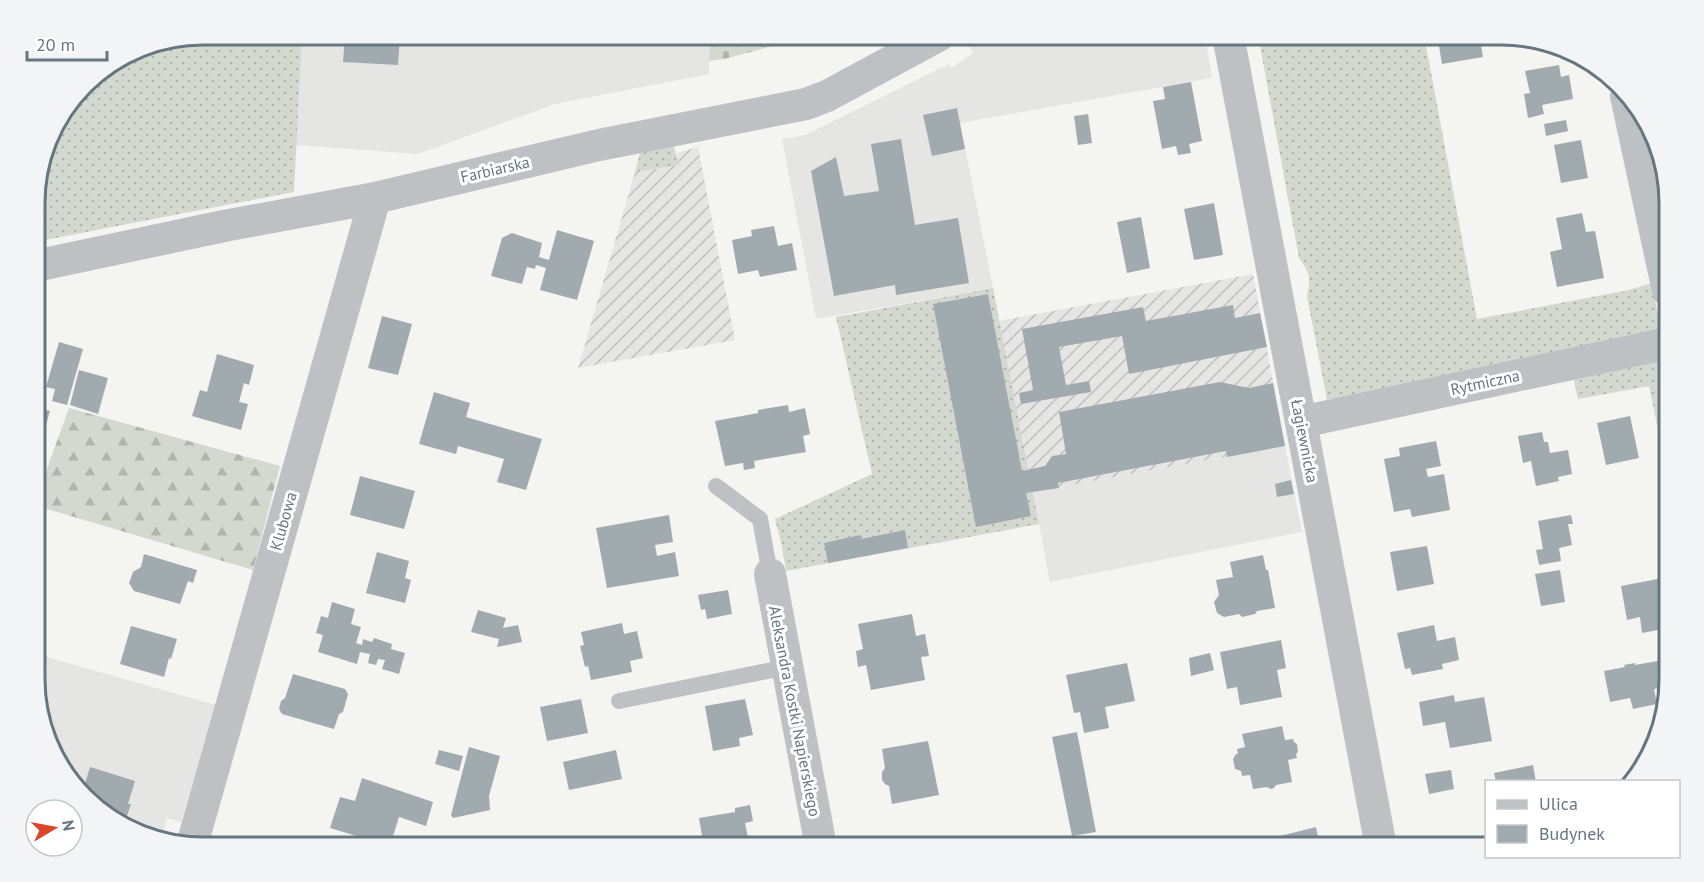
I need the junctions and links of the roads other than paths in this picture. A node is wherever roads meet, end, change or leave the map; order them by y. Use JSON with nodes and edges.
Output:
{"nodes":[{"id":1,"x":920,"y":45,"type":"edge"},
{"id":2,"x":1230,"y":45,"type":"edge"},
{"id":3,"x":1629,"y":111,"type":"edge"},
{"id":4,"x":375,"y":198,"type":"junction"},
{"id":5,"x":1659,"y":249,"type":"edge"},
{"id":6,"x":45,"y":264,"type":"edge"},
{"id":7,"x":1659,"y":345,"type":"edge"},
{"id":8,"x":1301,"y":422,"type":"junction"},
{"id":9,"x":716,"y":486,"type":"dead end"},
{"id":10,"x":770,"y":574,"type":"joint"},
{"id":11,"x":787,"y":667,"type":"junction"},
{"id":12,"x":619,"y":701,"type":"dead end"},
{"id":13,"x":194,"y":837,"type":"edge"},
{"id":14,"x":819,"y":837,"type":"edge"},
{"id":15,"x":1379,"y":837,"type":"edge"}],
"edges":[{"from":1,"to":4,"type":"street","name":"Farbiarska"},
{"from":2,"to":8,"type":"street","name":"Łagiewnicka"},
{"from":3,"to":5,"type":"street"},
{"from":4,"to":6,"type":"street","name":"Farbiarska"},
{"from":4,"to":13,"type":"street","name":"Klubowa"},
{"from":7,"to":8,"type":"street","name":"Rytmiczna"},
{"from":8,"to":15,"type":"street","name":"Łagiewnicka"},
{"from":9,"to":10,"type":"lane"},
{"from":10,"to":11,"type":"street","name":"Aleksandra Kostki Napierskiego"},
{"from":11,"to":12,"type":"lane"},
{"from":11,"to":14,"type":"street","name":"Aleksandra Kostki Napierskiego"}]}
